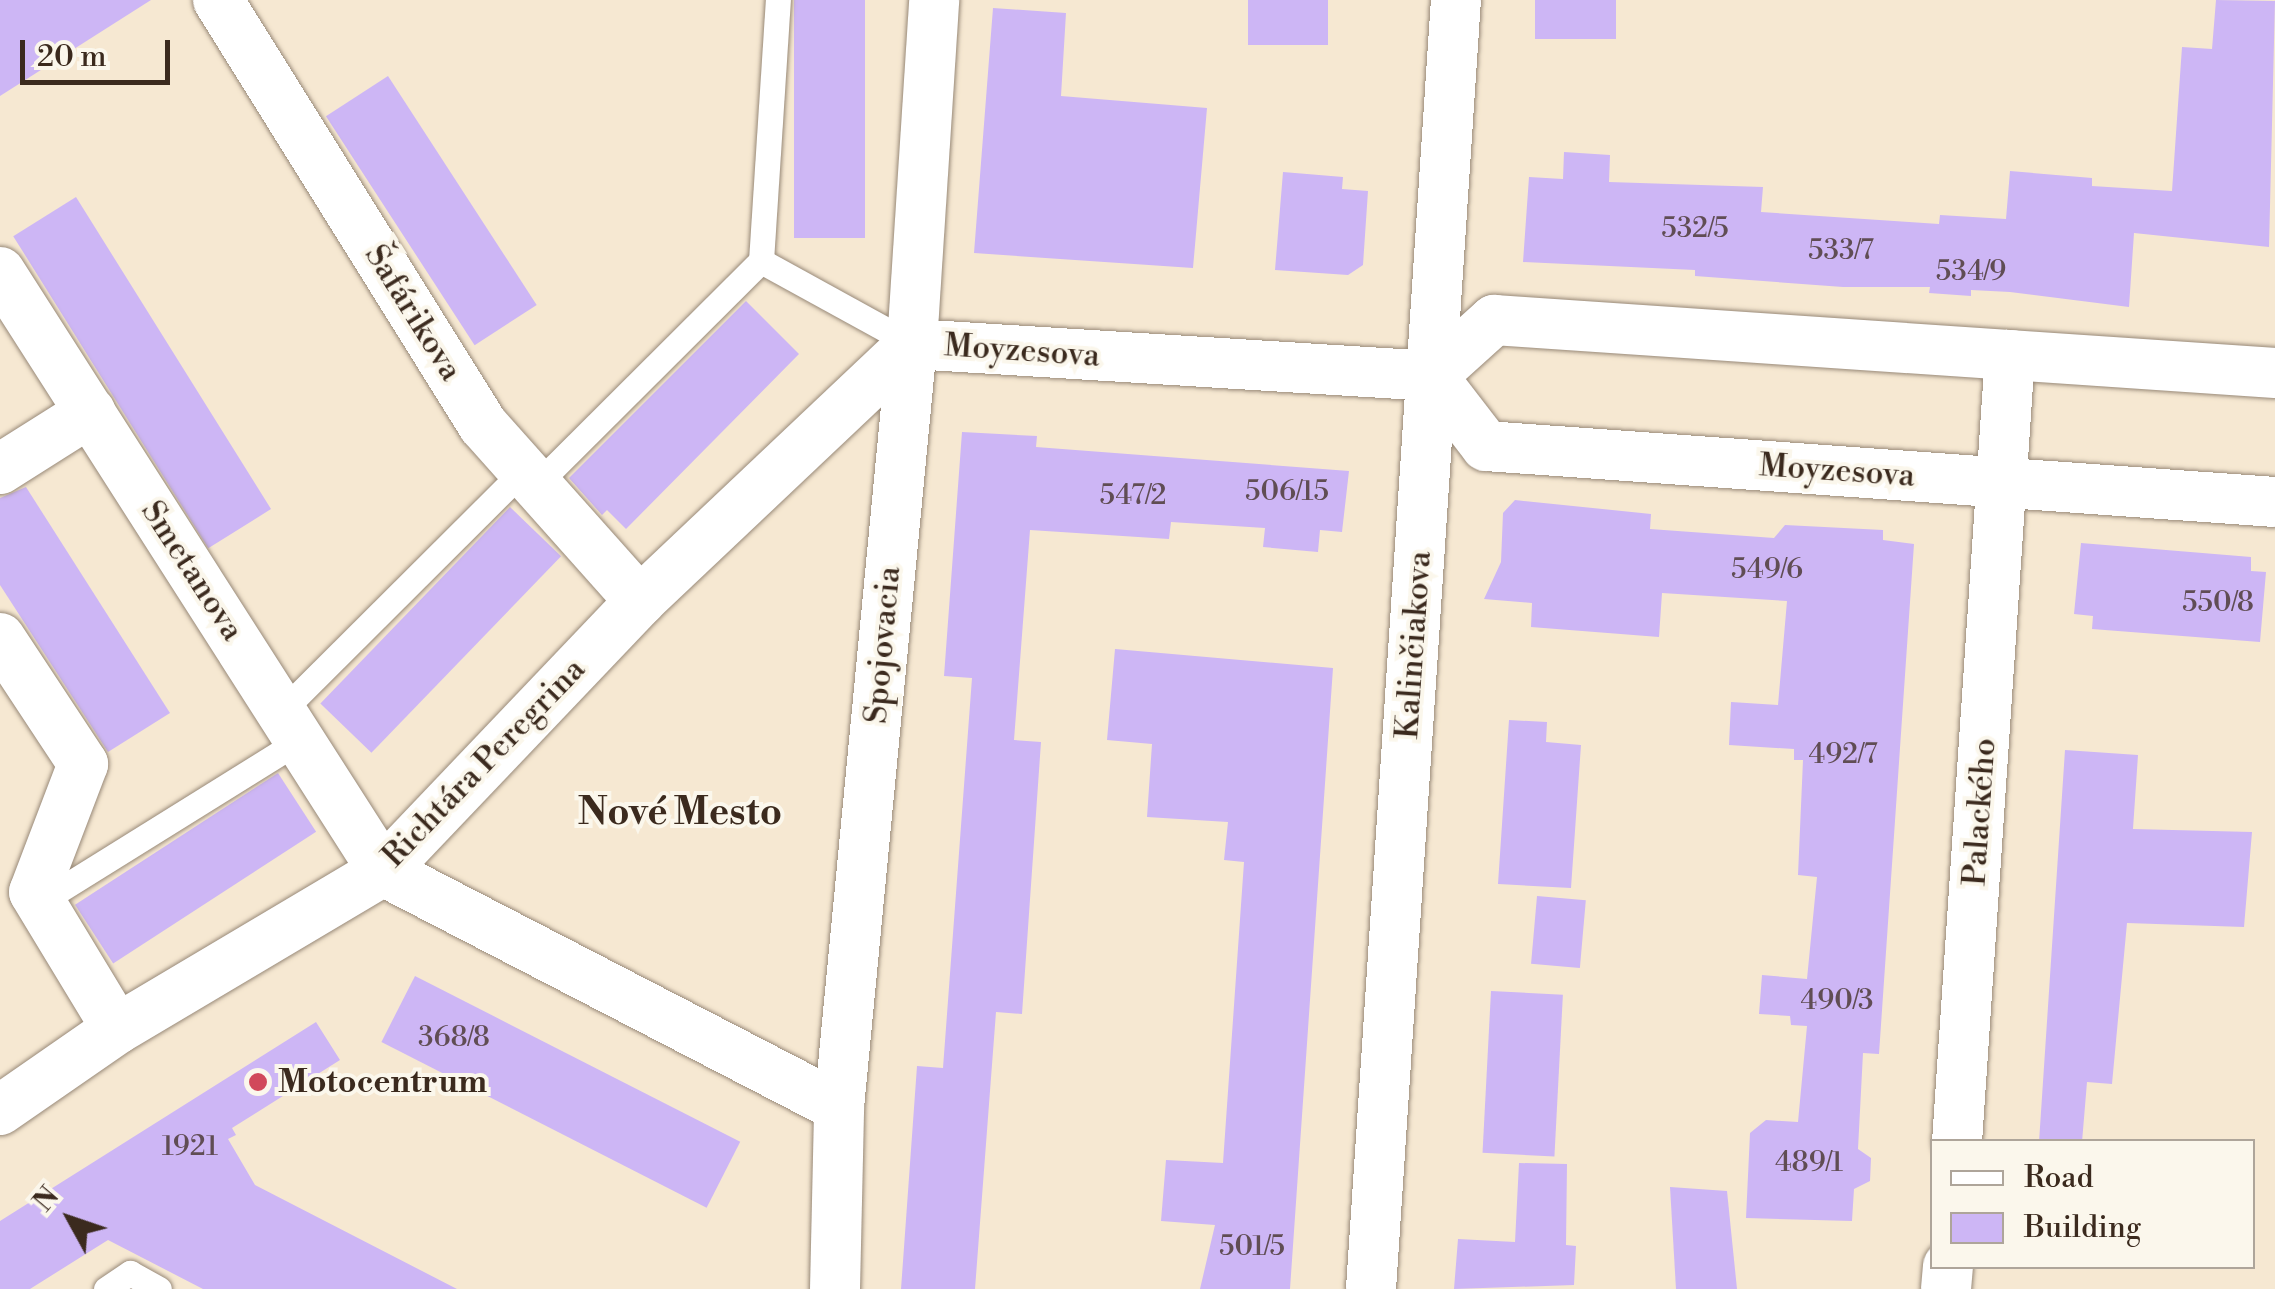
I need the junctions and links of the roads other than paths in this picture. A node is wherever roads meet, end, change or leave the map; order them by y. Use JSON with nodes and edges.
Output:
{"nodes":[{"id":1,"x":218,"y":0,"type":"edge"},
{"id":2,"x":778,"y":0,"type":"edge"},
{"id":3,"x":934,"y":0,"type":"edge"},
{"id":4,"x":1456,"y":0,"type":"edge"},
{"id":5,"x":761,"y":261,"type":"junction"},
{"id":6,"x":0,"y":272,"type":"edge"},
{"id":7,"x":912,"y":344,"type":"junction"},
{"id":8,"x":2010,"y":355,"type":"junction"},
{"id":9,"x":2275,"y":374,"type":"edge"},
{"id":10,"x":1432,"y":376,"type":"junction"},
{"id":11,"x":90,"y":412,"type":"junction"},
{"id":12,"x":0,"y":469,"type":"edge"},
{"id":13,"x":529,"y":478,"type":"junction"},
{"id":14,"x":2004,"y":484,"type":"junction"},
{"id":15,"x":2275,"y":502,"type":"edge"},
{"id":16,"x":640,"y":601,"type":"junction"},
{"id":17,"x":0,"y":638,"type":"edge"},
{"id":18,"x":291,"y":726,"type":"junction"},
{"id":19,"x":383,"y":871,"type":"junction"},
{"id":20,"x":61,"y":889,"type":"dead end"},
{"id":21,"x":118,"y":1029,"type":"junction"},
{"id":22,"x":839,"y":1107,"type":"junction"},
{"id":23,"x":0,"y":1110,"type":"edge"},
{"id":24,"x":1957,"y":1139,"type":"edge"},
{"id":25,"x":106,"y":1289,"type":"edge"},
{"id":26,"x":159,"y":1289,"type":"edge"},
{"id":27,"x":836,"y":1289,"type":"edge"},
{"id":28,"x":1371,"y":1289,"type":"edge"}],
"edges":[{"from":1,"to":13,"type":"street","name":"Šafárikova"},
{"from":2,"to":5,"type":"lane"},
{"from":3,"to":7,"type":"street","name":"Spojovacia"},
{"from":4,"to":10,"type":"street","name":"Kalinčiakova"},
{"from":5,"to":7,"type":"lane"},
{"from":5,"to":13,"type":"lane"},
{"from":6,"to":11,"type":"street","name":"Smetanova"},
{"from":7,"to":10,"type":"street","name":"Moyzesova"},
{"from":7,"to":16,"type":"street","name":"Richtára Peregrina"},
{"from":7,"to":22,"type":"street","name":"Spojovacia"},
{"from":8,"to":9,"type":"street"},
{"from":8,"to":10,"type":"street"},
{"from":8,"to":14,"type":"street","name":"Palackého"},
{"from":10,"to":14,"type":"street","name":"Moyzesova"},
{"from":10,"to":28,"type":"street","name":"Kalinčiakova"},
{"from":11,"to":12,"type":"street"},
{"from":11,"to":18,"type":"street","name":"Smetanova"},
{"from":13,"to":16,"type":"street","name":"Šafárikova"},
{"from":13,"to":18,"type":"lane"},
{"from":14,"to":15,"type":"street","name":"Moyzesova"},
{"from":14,"to":24,"type":"street","name":"Palackého"},
{"from":16,"to":19,"type":"street","name":"Richtára Peregrina"},
{"from":17,"to":21,"type":"street"},
{"from":18,"to":19,"type":"street","name":"Smetanova"},
{"from":18,"to":20,"type":"lane"},
{"from":19,"to":21,"type":"street","name":"Richtára Peregrina"},
{"from":19,"to":22,"type":"street"},
{"from":21,"to":23,"type":"street","name":"Richtára Peregrina"},
{"from":22,"to":27,"type":"street","name":"Spojovacia"},
{"from":25,"to":26,"type":"lane"}]}
